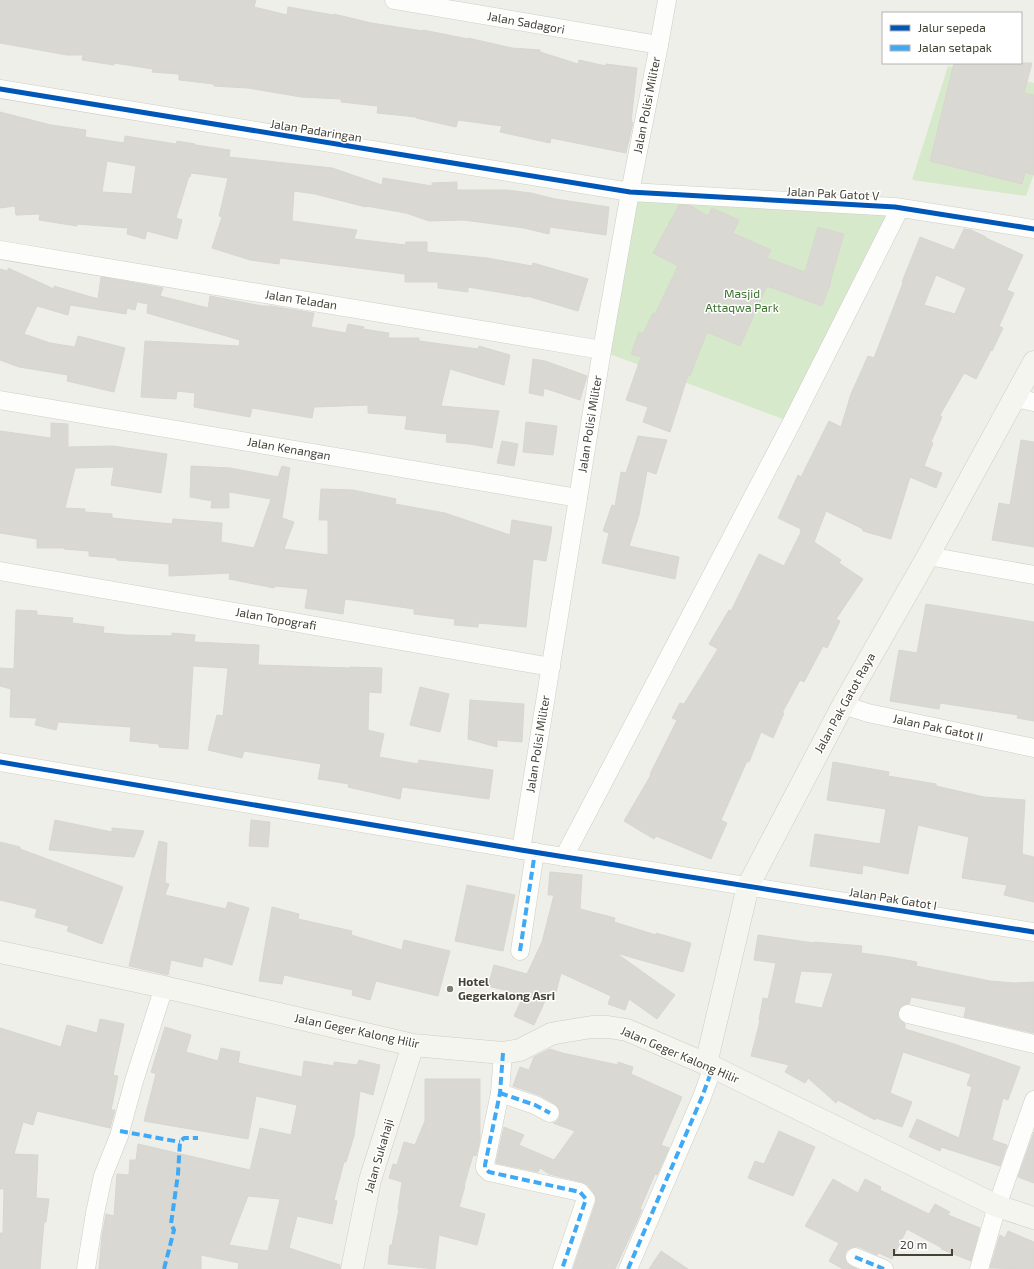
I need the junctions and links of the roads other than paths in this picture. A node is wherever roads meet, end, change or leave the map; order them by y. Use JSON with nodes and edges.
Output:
{"nodes":[{"id":1,"x":394,"y":0,"type":"edge"},
{"id":2,"x":667,"y":0,"type":"edge"},
{"id":3,"x":659,"y":45,"type":"junction"},
{"id":4,"x":0,"y":89,"type":"edge"},
{"id":5,"x":630,"y":192,"type":"junction"},
{"id":6,"x":900,"y":208,"type":"junction"},
{"id":7,"x":1034,"y":229,"type":"edge"},
{"id":8,"x":0,"y":250,"type":"edge"},
{"id":9,"x":602,"y":350,"type":"junction"},
{"id":10,"x":1034,"y":362,"type":"edge"},
{"id":11,"x":0,"y":400,"type":"edge"},
{"id":12,"x":1025,"y":400,"type":"edge"},
{"id":13,"x":578,"y":498,"type":"junction"},
{"id":14,"x":928,"y":556,"type":"junction"},
{"id":15,"x":0,"y":571,"type":"edge"},
{"id":16,"x":1034,"y":574,"type":"edge"},
{"id":17,"x":551,"y":667,"type":"junction"},
{"id":18,"x":843,"y":705,"type":"junction"},
{"id":19,"x":1034,"y":748,"type":"edge"},
{"id":20,"x":0,"y":762,"type":"edge"},
{"id":21,"x":528,"y":851,"type":"junction"},
{"id":22,"x":564,"y":857,"type":"junction"},
{"id":23,"x":748,"y":886,"type":"junction"},
{"id":24,"x":1034,"y":932,"type":"edge"},
{"id":25,"x":520,"y":951,"type":"dead end"},
{"id":26,"x":0,"y":952,"type":"edge"},
{"id":27,"x":164,"y":987,"type":"junction"},
{"id":28,"x":908,"y":1014,"type":"dead end"},
{"id":29,"x":1034,"y":1044,"type":"edge"},
{"id":30,"x":413,"y":1045,"type":"junction"},
{"id":31,"x":504,"y":1053,"type":"junction"},
{"id":32,"x":710,"y":1066,"type":"junction"},
{"id":33,"x":500,"y":1093,"type":"junction"},
{"id":34,"x":1034,"y":1100,"type":"edge"},
{"id":35,"x":550,"y":1113,"type":"dead end"},
{"id":36,"x":997,"y":1206,"type":"junction"},
{"id":37,"x":1034,"y":1218,"type":"edge"},
{"id":38,"x":854,"y":1257,"type":"dead end"},
{"id":39,"x":86,"y":1269,"type":"edge"},
{"id":40,"x":352,"y":1269,"type":"edge"},
{"id":41,"x":562,"y":1269,"type":"edge"},
{"id":42,"x":628,"y":1269,"type":"edge"},
{"id":43,"x":884,"y":1269,"type":"edge"},
{"id":44,"x":980,"y":1269,"type":"edge"}],
"edges":[{"from":1,"to":3,"type":"street","name":"Jalan Sadagori"},
{"from":2,"to":3,"type":"street","name":"Jalan Polisi Militer"},
{"from":3,"to":5,"type":"street","name":"Jalan Polisi Militer"},
{"from":4,"to":5,"type":"street","name":"Jalan Padaringan"},
{"from":5,"to":6,"type":"street","name":"Jalan Pak Gatot V"},
{"from":5,"to":9,"type":"street","name":"Jalan Polisi Militer"},
{"from":6,"to":7,"type":"street","name":"Jalan Pak Gatot V"},
{"from":6,"to":22,"type":"street"},
{"from":8,"to":9,"type":"street","name":"Jalan Teladan"},
{"from":9,"to":13,"type":"street","name":"Jalan Polisi Militer"},
{"from":10,"to":12,"type":"main road","name":"Jalan Pak Gatot Raya"},
{"from":11,"to":13,"type":"street","name":"Jalan Kenangan"},
{"from":12,"to":14,"type":"main road","name":"Jalan Pak Gatot Raya"},
{"from":13,"to":17,"type":"street","name":"Jalan Polisi Militer"},
{"from":14,"to":16,"type":"street"},
{"from":14,"to":18,"type":"main road","name":"Jalan Pak Gatot Raya"},
{"from":15,"to":17,"type":"street","name":"Jalan Topografi"},
{"from":17,"to":21,"type":"street","name":"Jalan Polisi Militer"},
{"from":18,"to":19,"type":"street","name":"Jalan Pak Gatot II"},
{"from":18,"to":23,"type":"main road","name":"Jalan Pak Gatot Raya"},
{"from":20,"to":21,"type":"street","name":"Jalan Pak Gatot I"},
{"from":21,"to":22,"type":"street","name":"Jalan Pak Gatot I"},
{"from":21,"to":25,"type":"street","name":"Jalan Polisi Militer"},
{"from":22,"to":23,"type":"street","name":"Jalan Pak Gatot I"},
{"from":23,"to":24,"type":"street","name":"Jalan Pak Gatot I"},
{"from":23,"to":32,"type":"main road","name":"Jalan Pak Gatot Raya"},
{"from":26,"to":27,"type":"main road","name":"Jalan Geger Kalong Hilir"},
{"from":27,"to":30,"type":"main road","name":"Jalan Geger Kalong Hilir"},
{"from":27,"to":39,"type":"street"},
{"from":28,"to":29,"type":"street"},
{"from":30,"to":31,"type":"main road","name":"Jalan Geger Kalong Hilir"},
{"from":30,"to":40,"type":"main road","name":"Jalan Sukahaji"},
{"from":31,"to":32,"type":"main road","name":"Jalan Geger Kalong Hilir"},
{"from":31,"to":33,"type":"street"},
{"from":32,"to":36,"type":"main road","name":"Jalan Geger Kalong Hilir"},
{"from":32,"to":42,"type":"street"},
{"from":33,"to":35,"type":"street"},
{"from":33,"to":41,"type":"street"},
{"from":34,"to":36,"type":"street"},
{"from":36,"to":37,"type":"main road","name":"Jalan Geger Kalong Hilir"},
{"from":36,"to":44,"type":"street"},
{"from":38,"to":43,"type":"street"}]}
